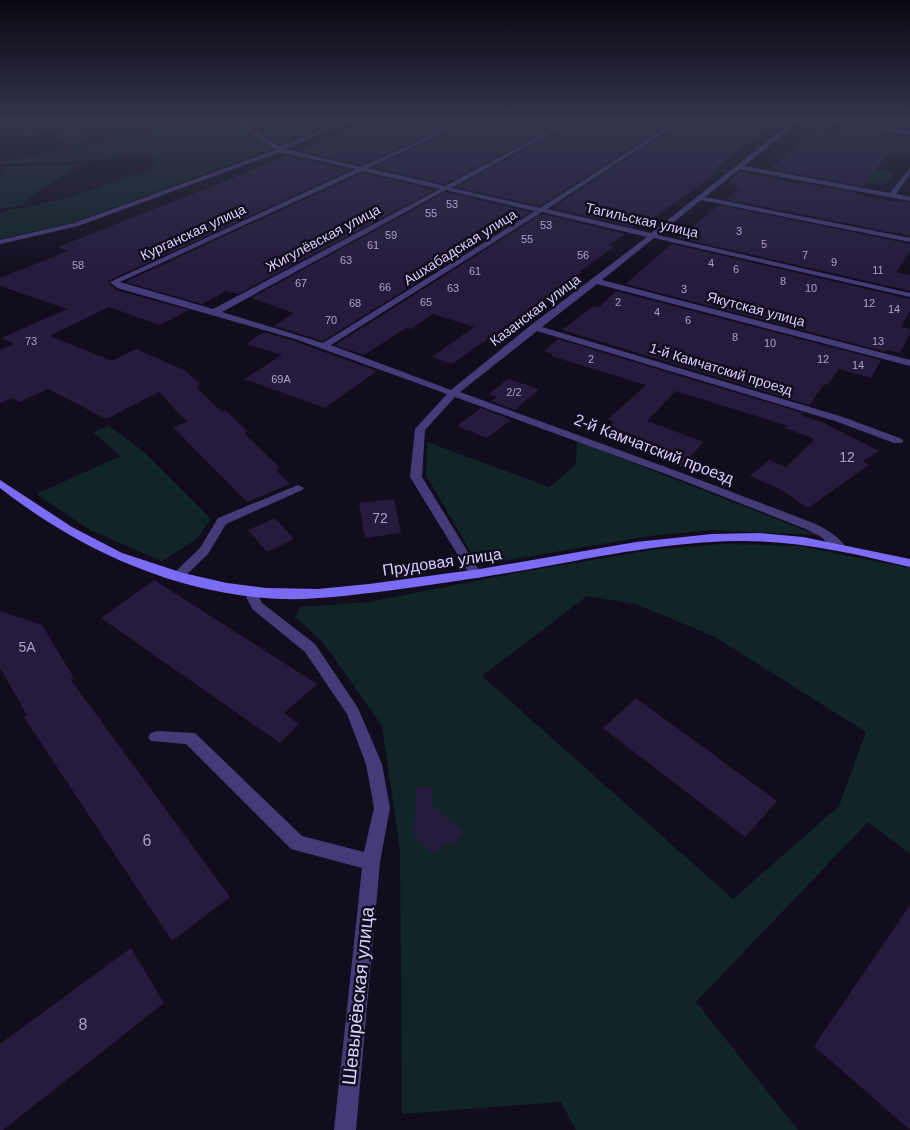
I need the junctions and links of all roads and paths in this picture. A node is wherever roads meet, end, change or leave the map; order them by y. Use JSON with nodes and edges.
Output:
{"nodes":[{"id":1,"x":910,"y":170,"type":"edge"},
{"id":2,"x":224,"y":171,"type":"edge"},
{"id":3,"x":354,"y":171,"type":"edge"},
{"id":4,"x":372,"y":171,"type":"edge"},
{"id":5,"x":476,"y":171,"type":"edge"},
{"id":6,"x":601,"y":171,"type":"edge"},
{"id":7,"x":734,"y":171,"type":"edge"},
{"id":8,"x":759,"y":171,"type":"edge"},
{"id":9,"x":445,"y":187,"type":"junction"},
{"id":10,"x":891,"y":196,"type":"junction"},
{"id":11,"x":701,"y":198,"type":"junction"},
{"id":12,"x":910,"y":199,"type":"edge"},
{"id":13,"x":541,"y":209,"type":"junction"},
{"id":14,"x":653,"y":235,"type":"junction"},
{"id":15,"x":910,"y":240,"type":"edge"},
{"id":16,"x":0,"y":242,"type":"edge"},
{"id":17,"x":596,"y":281,"type":"junction"},
{"id":18,"x":910,"y":295,"type":"edge"},
{"id":19,"x":215,"y":312,"type":"junction"},
{"id":20,"x":534,"y":327,"type":"junction"},
{"id":21,"x":324,"y":346,"type":"junction"},
{"id":22,"x":910,"y":364,"type":"edge"},
{"id":23,"x":452,"y":393,"type":"junction"},
{"id":24,"x":898,"y":441,"type":"dead end"},
{"id":25,"x":0,"y":483,"type":"edge"},
{"id":26,"x":298,"y":488,"type":"dead end"},
{"id":27,"x":839,"y":546,"type":"junction"},
{"id":28,"x":910,"y":563,"type":"edge"},
{"id":29,"x":476,"y":575,"type":"junction"},
{"id":30,"x":178,"y":576,"type":"junction"},
{"id":31,"x":250,"y":592,"type":"junction"},
{"id":32,"x":156,"y":737,"type":"dead end"},
{"id":33,"x":371,"y":862,"type":"junction"},
{"id":34,"x":344,"y":1130,"type":"edge"}],
"edges":[{"from":1,"to":10,"type":"street"},
{"from":2,"to":16,"type":"street"},
{"from":3,"to":19,"type":"street","name":"Курганская улица"},
{"from":4,"to":9,"type":"street","name":"Тагильская улица"},
{"from":5,"to":9,"type":"street","name":"Жигулёвская улица"},
{"from":6,"to":13,"type":"street","name":"Ашхабадская улица"},
{"from":7,"to":11,"type":"street","name":"Казанская улица"},
{"from":8,"to":10,"type":"street"},
{"from":9,"to":13,"type":"street","name":"Тагильская улица"},
{"from":9,"to":19,"type":"street","name":"Жигулёвская улица"},
{"from":10,"to":12,"type":"street"},
{"from":11,"to":14,"type":"street","name":"Казанская улица"},
{"from":11,"to":15,"type":"street"},
{"from":13,"to":14,"type":"street","name":"Тагильская улица"},
{"from":13,"to":21,"type":"street","name":"Ашхабадская улица"},
{"from":14,"to":17,"type":"street","name":"Казанская улица"},
{"from":14,"to":18,"type":"street","name":"Тагильская улица"},
{"from":17,"to":20,"type":"street","name":"Казанская улица"},
{"from":17,"to":22,"type":"street","name":"Якутская улица"},
{"from":19,"to":21,"type":"street"},
{"from":20,"to":23,"type":"street","name":"Казанская улица"},
{"from":20,"to":24,"type":"street","name":"1-й Камчатский проезд"},
{"from":21,"to":23,"type":"street"},
{"from":23,"to":27,"type":"street","name":"2-й Камчатский проезд"},
{"from":23,"to":29,"type":"street","name":"Казанская улица"},
{"from":25,"to":30,"type":"main road","name":"Прудовая улица"},
{"from":26,"to":30,"type":"street"},
{"from":27,"to":28,"type":"main road","name":"Прудовая улица"},
{"from":27,"to":29,"type":"main road","name":"Прудовая улица"},
{"from":29,"to":31,"type":"main road","name":"Прудовая улица"},
{"from":30,"to":31,"type":"main road","name":"Прудовая улица"},
{"from":31,"to":33,"type":"street","name":"Шевырёвская улица"},
{"from":32,"to":33,"type":"street"},
{"from":33,"to":34,"type":"street","name":"Шевырёвская улица"}]}
